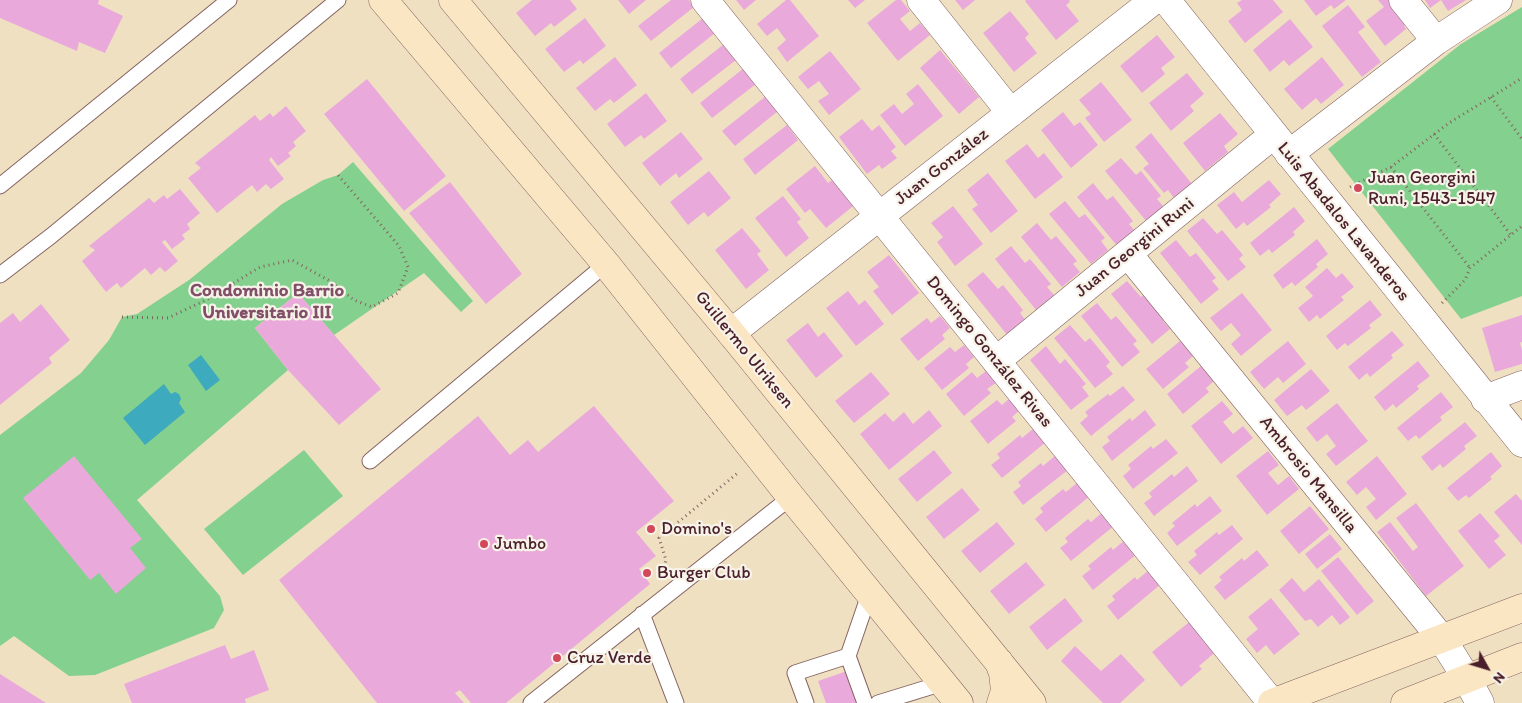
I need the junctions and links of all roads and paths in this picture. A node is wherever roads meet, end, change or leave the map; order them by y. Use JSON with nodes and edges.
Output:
{"nodes":[{"id":1,"x":230,"y":0,"type":"edge"},
{"id":2,"x":338,"y":0,"type":"edge"},
{"id":3,"x":382,"y":0,"type":"edge"},
{"id":4,"x":453,"y":0,"type":"edge"},
{"id":5,"x":705,"y":0,"type":"edge"},
{"id":6,"x":921,"y":0,"type":"edge"},
{"id":7,"x":1154,"y":0,"type":"edge"},
{"id":8,"x":1166,"y":0,"type":"edge"},
{"id":9,"x":1404,"y":0,"type":"edge"},
{"id":10,"x":1498,"y":0,"type":"edge"},
{"id":11,"x":1436,"y":40,"type":"junction"},
{"id":12,"x":1522,"y":78,"type":"edge"},
{"id":13,"x":1491,"y":97,"type":"junction"},
{"id":14,"x":1011,"y":113,"type":"junction"},
{"id":15,"x":1434,"y":134,"type":"junction"},
{"id":16,"x":1522,"y":139,"type":"edge"},
{"id":17,"x":1281,"y":144,"type":"junction"},
{"id":18,"x":1390,"y":167,"type":"junction"},
{"id":19,"x":338,"y":175,"type":"dead end"},
{"id":20,"x":0,"y":186,"type":"edge"},
{"id":21,"x":1326,"y":200,"type":"junction"},
{"id":22,"x":880,"y":216,"type":"junction"},
{"id":23,"x":1522,"y":226,"type":"edge"},
{"id":24,"x":1511,"y":235,"type":"junction"},
{"id":25,"x":1128,"y":254,"type":"junction"},
{"id":26,"x":606,"y":264,"type":"junction"},
{"id":27,"x":1470,"y":268,"type":"junction"},
{"id":28,"x":0,"y":275,"type":"edge"},
{"id":29,"x":122,"y":317,"type":"dead end"},
{"id":30,"x":1423,"y":322,"type":"junction"},
{"id":31,"x":731,"y":333,"type":"junction"},
{"id":32,"x":996,"y":361,"type":"junction"},
{"id":33,"x":1522,"y":385,"type":"edge"},
{"id":34,"x":1485,"y":399,"type":"junction"},
{"id":35,"x":1522,"y":444,"type":"edge"},
{"id":36,"x":758,"y":455,"type":"junction"},
{"id":37,"x":370,"y":461,"type":"dead end"},
{"id":38,"x":791,"y":497,"type":"junction"},
{"id":39,"x":870,"y":592,"type":"junction"},
{"id":40,"x":657,"y":602,"type":"junction"},
{"id":41,"x":1522,"y":608,"type":"edge"},
{"id":42,"x":642,"y":614,"type":"junction"},
{"id":43,"x":1442,"y":639,"type":"junction"},
{"id":44,"x":848,"y":656,"type":"junction"},
{"id":45,"x":1522,"y":658,"type":"edge"},
{"id":46,"x":999,"y":662,"type":"junction"},
{"id":47,"x":1474,"y":691,"type":"edge"},
{"id":48,"x":955,"y":697,"type":"edge"},
{"id":49,"x":534,"y":701,"type":"edge"},
{"id":50,"x":676,"y":703,"type":"edge"},
{"id":51,"x":806,"y":703,"type":"edge"},
{"id":52,"x":865,"y":703,"type":"edge"},
{"id":53,"x":878,"y":703,"type":"edge"},
{"id":54,"x":1001,"y":703,"type":"edge"},
{"id":55,"x":1032,"y":703,"type":"edge"},
{"id":56,"x":1272,"y":703,"type":"edge"},
{"id":57,"x":1405,"y":703,"type":"edge"}],
"edges":[{"from":1,"to":20,"type":"lane"},
{"from":2,"to":28,"type":"lane"},
{"from":3,"to":26,"type":"main road"},
{"from":4,"to":31,"type":"main road","name":"Guillermo Ulriksen"},
{"from":5,"to":22,"type":"street","name":"Domingo González Rivas"},
{"from":6,"to":14,"type":"street"},
{"from":7,"to":14,"type":"street","name":"Juan González"},
{"from":8,"to":17,"type":"street","name":"Luis Abadalos Lavanderos"},
{"from":9,"to":11,"type":"street"},
{"from":10,"to":11,"type":"street","name":"Juan Georgini Runi"},
{"from":11,"to":17,"type":"street","name":"Juan Georgini Runi"},
{"from":12,"to":13,"type":"path"},
{"from":13,"to":15,"type":"path"},
{"from":13,"to":16,"type":"path"},
{"from":14,"to":22,"type":"street","name":"Juan González"},
{"from":15,"to":18,"type":"path"},
{"from":15,"to":24,"type":"path"},
{"from":17,"to":21,"type":"street","name":"Luis Abadalos Lavanderos"},
{"from":17,"to":25,"type":"street","name":"Juan Georgini Runi"},
{"from":18,"to":21,"type":"path"},
{"from":18,"to":27,"type":"path"},
{"from":19,"to":29,"type":"path"},
{"from":21,"to":30,"type":"street","name":"Luis Abadalos Lavanderos"},
{"from":22,"to":31,"type":"street","name":"Juan González"},
{"from":22,"to":32,"type":"street","name":"Domingo González Rivas"},
{"from":23,"to":24,"type":"path"},
{"from":24,"to":27,"type":"path"},
{"from":25,"to":32,"type":"street","name":"Juan Georgini Runi"},
{"from":25,"to":43,"type":"street","name":"Ambrosio Mansilla"},
{"from":26,"to":36,"type":"main road"},
{"from":26,"to":37,"type":"lane"},
{"from":27,"to":30,"type":"path"},
{"from":30,"to":34,"type":"street","name":"Luis Abadalos Lavanderos"},
{"from":31,"to":46,"type":"main road","name":"Guillermo Ulriksen"},
{"from":32,"to":56,"type":"street","name":"Domingo González Rivas"},
{"from":33,"to":34,"type":"street"},
{"from":34,"to":35,"type":"street","name":"Luis Abadalos Lavanderos"},
{"from":36,"to":38,"type":"main road"},
{"from":36,"to":40,"type":"path"},
{"from":38,"to":39,"type":"main road"},
{"from":38,"to":40,"type":"lane"},
{"from":39,"to":44,"type":"lane"},
{"from":39,"to":48,"type":"main road"},
{"from":40,"to":42,"type":"lane"},
{"from":41,"to":43,"type":"main road"},
{"from":42,"to":49,"type":"lane"},
{"from":42,"to":50,"type":"lane"},
{"from":43,"to":47,"type":"street","name":"Ambrosio Mansilla"},
{"from":43,"to":56,"type":"main road"},
{"from":44,"to":51,"type":"lane"},
{"from":44,"to":52,"type":"lane"},
{"from":45,"to":47,"type":"main road"},
{"from":46,"to":54,"type":"main road"},
{"from":46,"to":55,"type":"main road","name":"Guillermo Ulriksen"},
{"from":47,"to":57,"type":"main road"},
{"from":48,"to":53,"type":"lane"}]}
